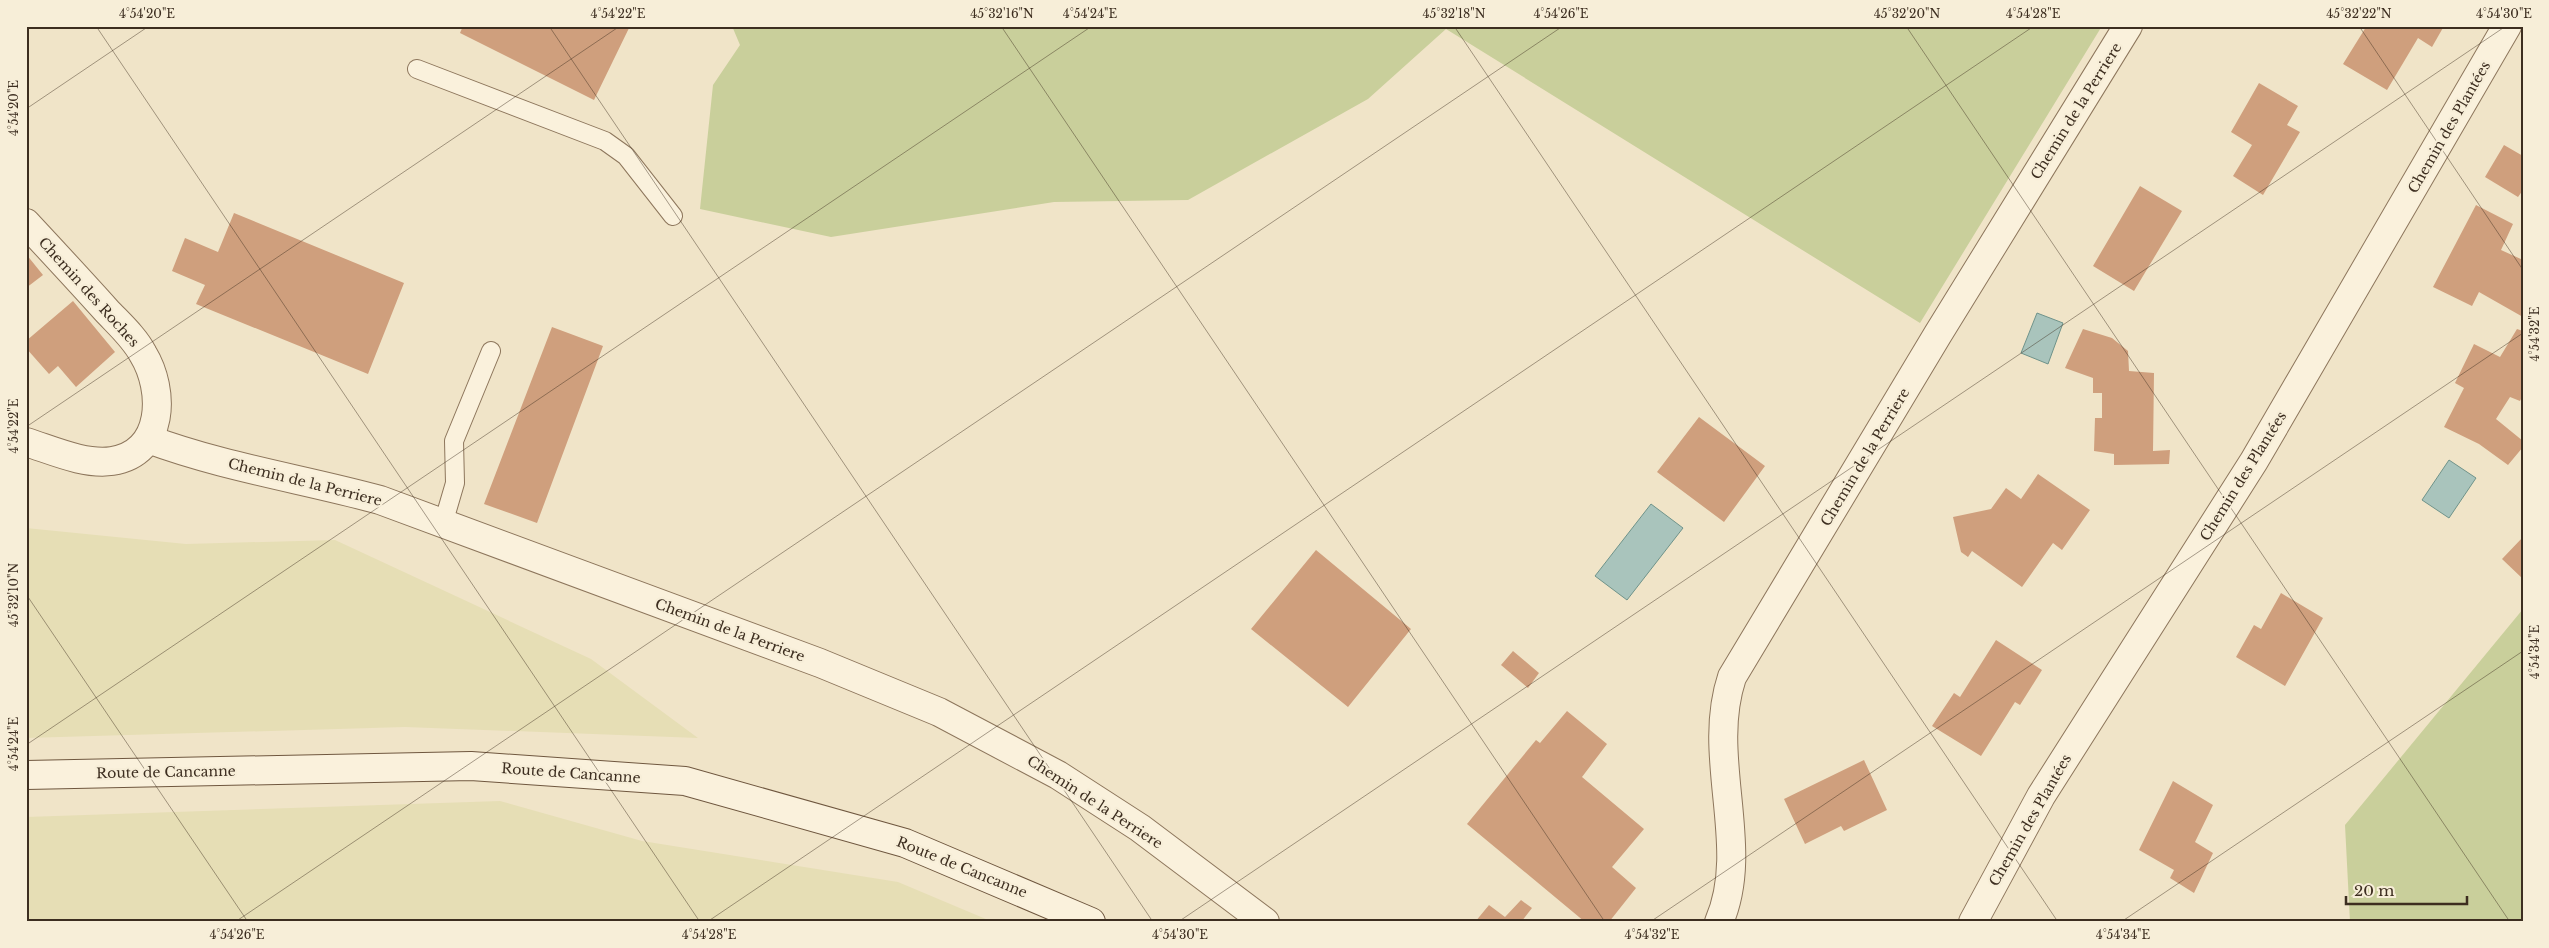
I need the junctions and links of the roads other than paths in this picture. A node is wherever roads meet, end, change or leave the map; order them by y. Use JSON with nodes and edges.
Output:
{"nodes":[{"id":1,"x":2128,"y":26,"type":"edge"},
{"id":2,"x":2507,"y":26,"type":"edge"},
{"id":3,"x":417,"y":69,"type":"dead end"},
{"id":4,"x":673,"y":216,"type":"dead end"},
{"id":5,"x":26,"y":223,"type":"edge"},
{"id":6,"x":491,"y":351,"type":"dead end"},
{"id":7,"x":148,"y":439,"type":"junction"},
{"id":8,"x":26,"y":442,"type":"edge"},
{"id":9,"x":443,"y":524,"type":"junction"},
{"id":10,"x":26,"y":775,"type":"edge"},
{"id":11,"x":1092,"y":922,"type":"edge"},
{"id":12,"x":1265,"y":922,"type":"edge"},
{"id":13,"x":1719,"y":922,"type":"edge"},
{"id":14,"x":1973,"y":922,"type":"edge"}],
"edges":[{"from":1,"to":13,"type":"street","name":"Chemin de la Perriere"},
{"from":2,"to":14,"type":"street","name":"Chemin des Plantées"},
{"from":3,"to":4,"type":"lane"},
{"from":5,"to":7,"type":"street","name":"Chemin des Roches"},
{"from":6,"to":9,"type":"lane"},
{"from":7,"to":8,"type":"street"},
{"from":7,"to":9,"type":"street","name":"Chemin de la Perriere"},
{"from":9,"to":12,"type":"street","name":"Chemin de la Perriere"},
{"from":10,"to":11,"type":"street","name":"Route de Cancanne"}]}
